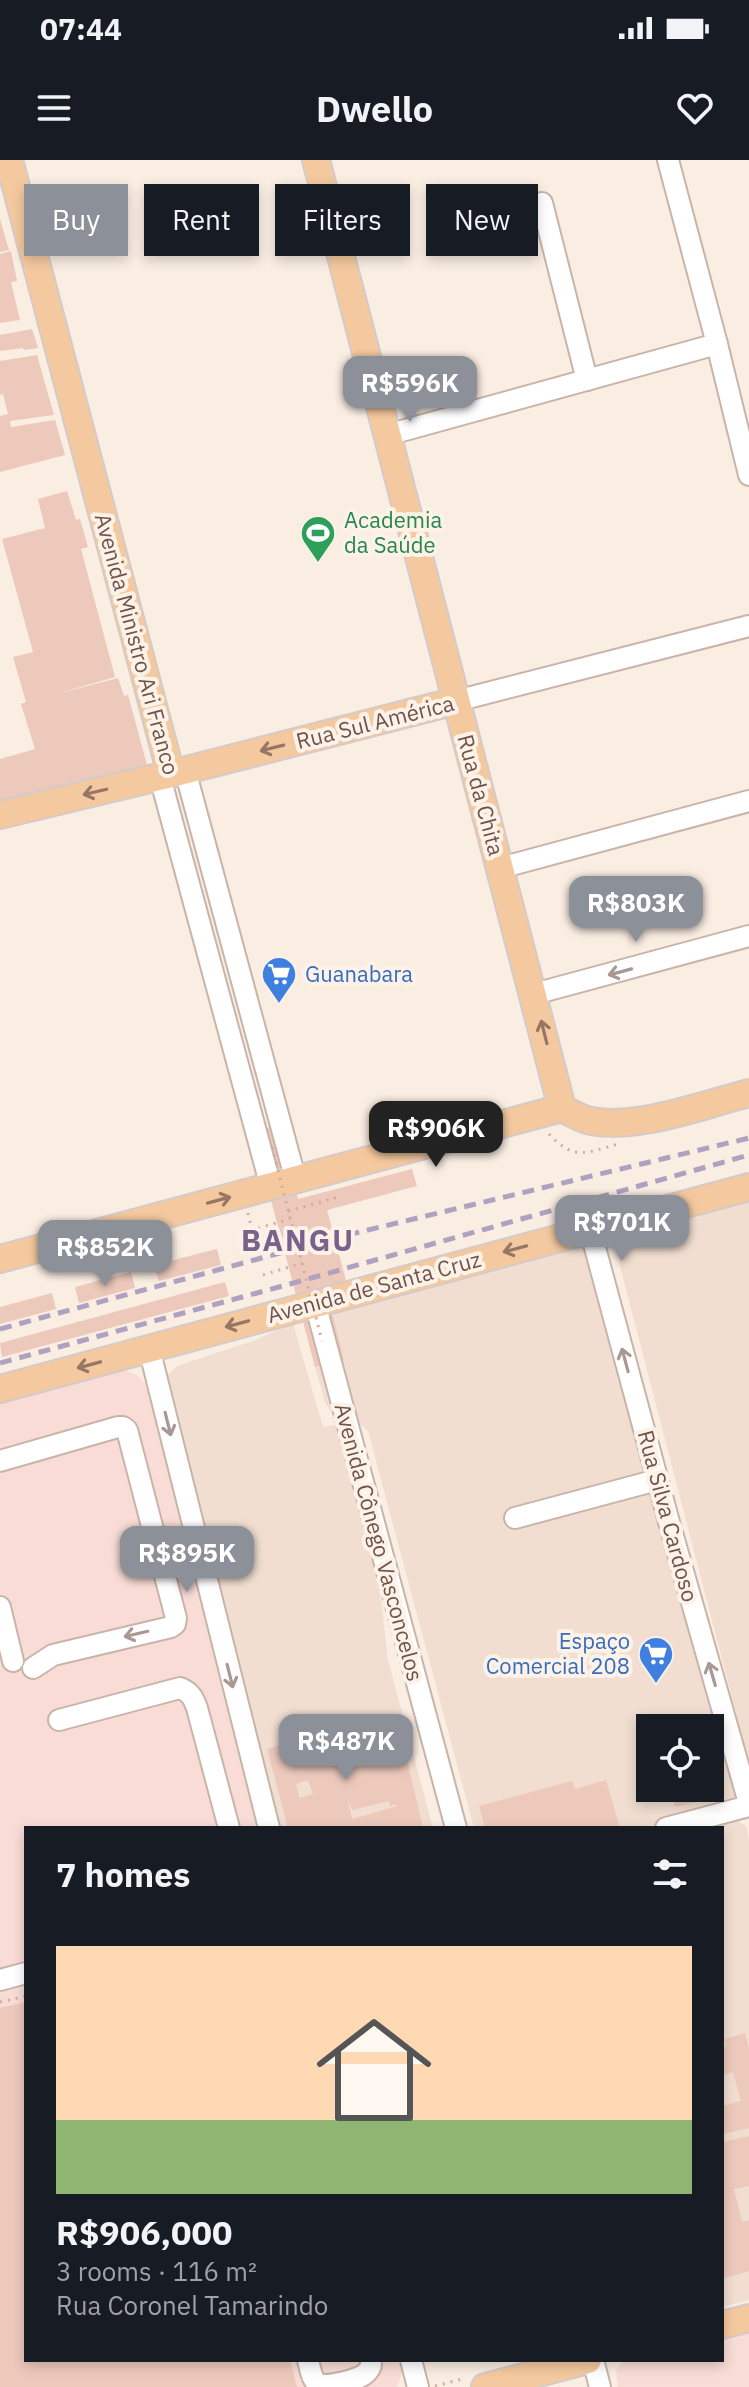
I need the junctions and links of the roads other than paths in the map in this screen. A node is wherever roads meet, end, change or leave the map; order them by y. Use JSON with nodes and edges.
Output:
{"nodes":[{"id":1,"x":9,"y":160,"type":"edge"},
{"id":2,"x":316,"y":160,"type":"edge"},
{"id":3,"x":668,"y":160,"type":"edge"},
{"id":4,"x":542,"y":203,"type":"dead end"},
{"id":5,"x":717,"y":344,"type":"junction"},
{"id":6,"x":587,"y":380,"type":"junction"},
{"id":7,"x":387,"y":435,"type":"junction"},
{"id":8,"x":749,"y":475,"type":"edge"},
{"id":9,"x":749,"y":626,"type":"edge"},
{"id":10,"x":456,"y":701,"type":"junction"},
{"id":11,"x":172,"y":774,"type":"junction"},
{"id":12,"x":749,"y":801,"type":"edge"},
{"id":13,"x":0,"y":815,"type":"edge"},
{"id":14,"x":500,"y":868,"type":"junction"},
{"id":15,"x":748,"y":938,"type":"edge"},
{"id":16,"x":534,"y":994,"type":"junction"},
{"id":17,"x":749,"y":1093,"type":"edge"},
{"id":18,"x":562,"y":1108,"type":"junction"},
{"id":19,"x":269,"y":1138,"type":"road end"},
{"id":20,"x":284,"y":1184,"type":"junction"},
{"id":21,"x":749,"y":1187,"type":"edge"},
{"id":22,"x":590,"y":1229,"type":"junction"},
{"id":23,"x":0,"y":1259,"type":"edge"},
{"id":24,"x":315,"y":1303,"type":"junction"},
{"id":25,"x":149,"y":1348,"type":"junction"},
{"id":26,"x":0,"y":1389,"type":"edge"},
{"id":27,"x":0,"y":1461,"type":"edge"},
{"id":28,"x":657,"y":1480,"type":"junction"},
{"id":29,"x":515,"y":1518,"type":"dead end"},
{"id":30,"x":0,"y":1607,"type":"edge"},
{"id":31,"x":13,"y":1661,"type":"dead end"},
{"id":32,"x":33,"y":1668,"type":"dead end"},
{"id":33,"x":59,"y":1720,"type":"dead end"},
{"id":34,"x":749,"y":1804,"type":"edge"},
{"id":35,"x":228,"y":1826,"type":"edge"},
{"id":36,"x":268,"y":1826,"type":"edge"},
{"id":37,"x":455,"y":1826,"type":"edge"},
{"id":38,"x":673,"y":1826,"type":"edge"},
{"id":39,"x":24,"y":1974,"type":"edge"},
{"id":40,"x":0,"y":1980,"type":"edge"},
{"id":41,"x":749,"y":2318,"type":"edge"},
{"id":42,"x":724,"y":2324,"type":"edge"},
{"id":43,"x":309,"y":2362,"type":"edge"},
{"id":44,"x":371,"y":2362,"type":"edge"},
{"id":45,"x":412,"y":2362,"type":"edge"},
{"id":46,"x":578,"y":2362,"type":"edge"},
{"id":47,"x":583,"y":2362,"type":"edge"},
{"id":48,"x":418,"y":2387,"type":"edge"},
{"id":49,"x":485,"y":2387,"type":"edge"},
{"id":50,"x":600,"y":2387,"type":"edge"}],
"edges":[{"from":1,"to":11,"type":"main road","name":"Avenida Ministro Ari Franco"},
{"from":2,"to":7,"type":"main road","name":"Rua da Chita"},
{"from":3,"to":5,"type":"street"},
{"from":4,"to":6,"type":"street"},
{"from":5,"to":6,"type":"street"},
{"from":5,"to":8,"type":"street"},
{"from":6,"to":7,"type":"street"},
{"from":7,"to":10,"type":"main road","name":"Rua da Chita"},
{"from":9,"to":10,"type":"street","name":"Rua Sul América"},
{"from":10,"to":11,"type":"main road","name":"Rua Sul América","one_way":true},
{"from":10,"to":14,"type":"main road","name":"Rua da Chita"},
{"from":11,"to":13,"type":"main road","name":"Rua Sul América","one_way":true},
{"from":11,"to":19,"type":"street","name":"Avenida Ministro Ari Franco"},
{"from":11,"to":20,"type":"street"},
{"from":12,"to":14,"type":"street"},
{"from":14,"to":16,"type":"main road","name":"Rua da Chita"},
{"from":15,"to":16,"type":"street","one_way":true},
{"from":18,"to":16,"type":"main road","name":"Rua da Chita","one_way":true},
{"from":17,"to":18,"type":"main road"},
{"from":18,"to":20,"type":"main road"},
{"from":23,"to":20,"type":"main road","one_way":true},
{"from":21,"to":22,"type":"main road","name":"Avenida de Santa Cruz"},
{"from":22,"to":24,"type":"main road","name":"Avenida de Santa Cruz","one_way":true},
{"from":28,"to":22,"type":"street","name":"Rua Silva Cardoso","one_way":true},
{"from":24,"to":25,"type":"main road","name":"Avenida de Santa Cruz","one_way":true},
{"from":24,"to":37,"type":"street","name":"Avenida Cônego Vasconcelos"},
{"from":25,"to":26,"type":"main road","name":"Avenida de Santa Cruz","one_way":true},
{"from":25,"to":36,"type":"street","one_way":true},
{"from":27,"to":32,"type":"street","one_way":true},
{"from":28,"to":29,"type":"street"},
{"from":34,"to":28,"type":"street","name":"Rua Silva Cardoso","one_way":true},
{"from":30,"to":31,"type":"street"},
{"from":33,"to":35,"type":"street"},
{"from":34,"to":38,"type":"street"},
{"from":39,"to":40,"type":"street"},
{"from":41,"to":42,"type":"main road"},
{"from":43,"to":44,"type":"street"},
{"from":45,"to":48,"type":"street"},
{"from":46,"to":49,"type":"main road"},
{"from":47,"to":50,"type":"street"}]}
